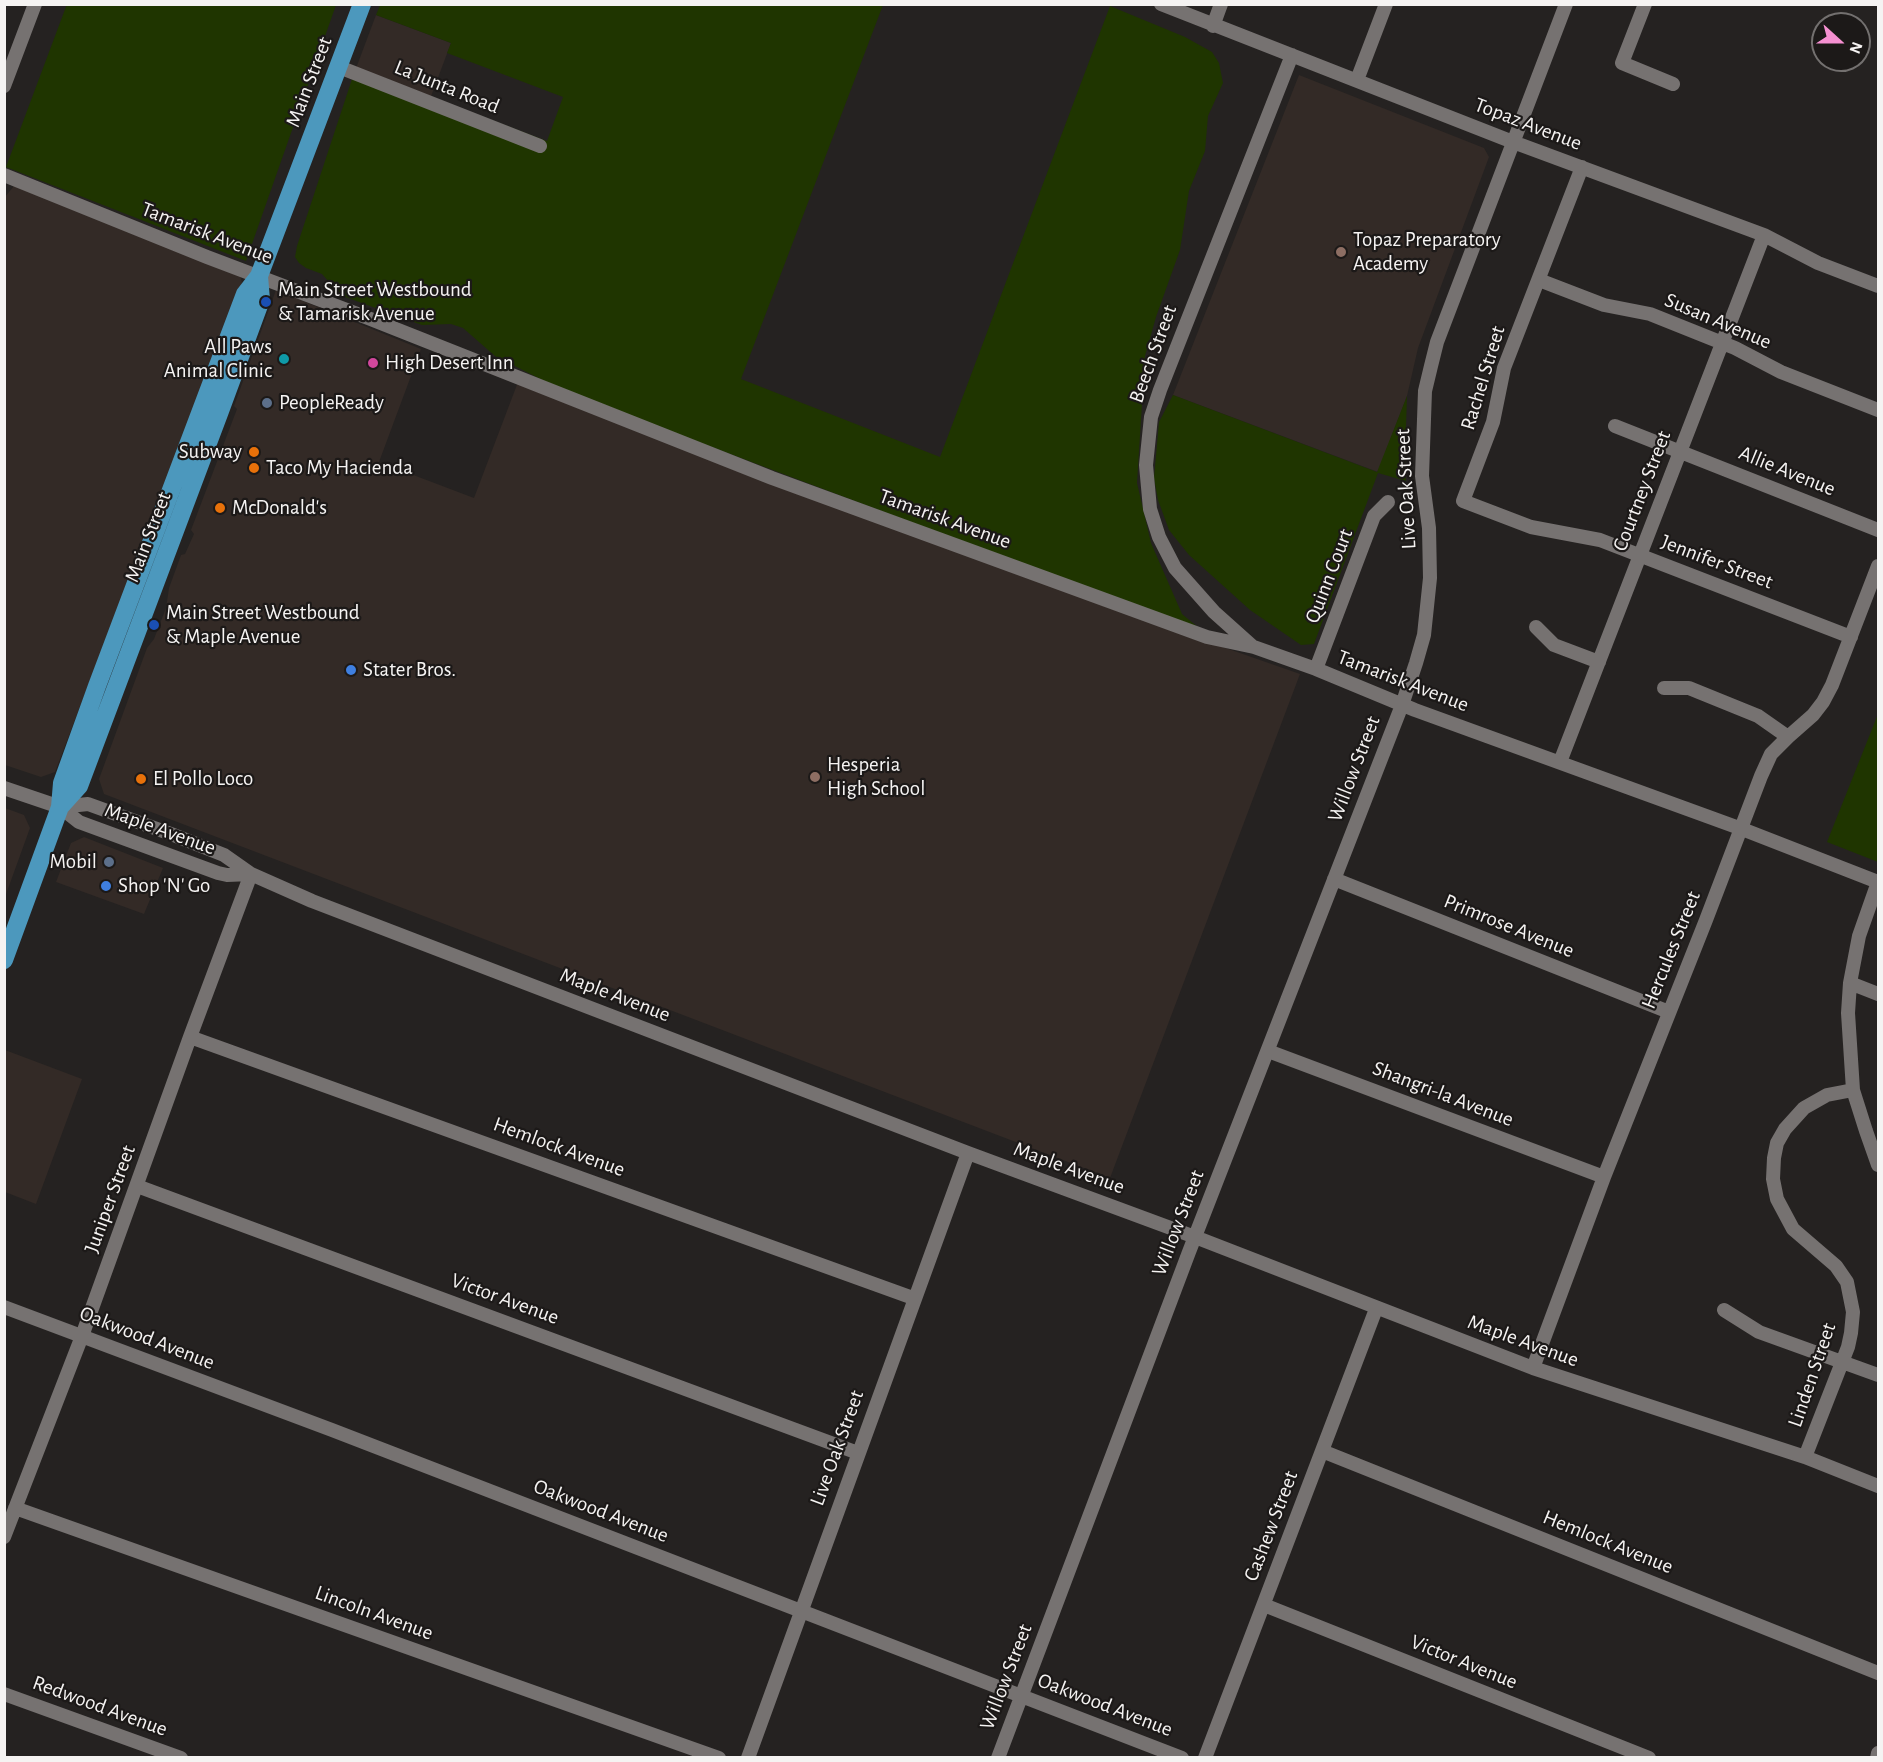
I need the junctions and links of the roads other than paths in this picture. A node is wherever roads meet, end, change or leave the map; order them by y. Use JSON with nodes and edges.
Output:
{"nodes":[{"id":1,"x":35,"y":4,"type":"edge"},
{"id":2,"x":362,"y":4,"type":"edge"},
{"id":3,"x":1161,"y":4,"type":"edge"},
{"id":4,"x":1221,"y":4,"type":"edge"},
{"id":5,"x":1386,"y":4,"type":"edge"},
{"id":6,"x":1566,"y":4,"type":"edge"},
{"id":7,"x":1645,"y":4,"type":"edge"},
{"id":8,"x":1213,"y":26,"type":"junction"},
{"id":9,"x":1292,"y":55,"type":"junction"},
{"id":10,"x":8,"y":64,"type":"edge"},
{"id":11,"x":339,"y":67,"type":"junction"},
{"id":12,"x":1357,"y":80,"type":"junction"},
{"id":13,"x":1673,"y":84,"type":"dead end"},
{"id":14,"x":4,"y":86,"type":"edge"},
{"id":15,"x":1513,"y":142,"type":"junction"},
{"id":16,"x":540,"y":146,"type":"dead end"},
{"id":17,"x":1582,"y":167,"type":"junction"},
{"id":18,"x":4,"y":175,"type":"edge"},
{"id":19,"x":1764,"y":235,"type":"junction"},
{"id":20,"x":260,"y":276,"type":"junction"},
{"id":21,"x":1539,"y":280,"type":"junction"},
{"id":22,"x":1878,"y":286,"type":"edge"},
{"id":23,"x":1723,"y":343,"type":"junction"},
{"id":24,"x":1878,"y":410,"type":"edge"},
{"id":25,"x":1615,"y":426,"type":"dead end"},
{"id":26,"x":1681,"y":452,"type":"junction"},
{"id":27,"x":177,"y":475,"type":"junction"},
{"id":28,"x":1463,"y":501,"type":"joint"},
{"id":29,"x":1388,"y":502,"type":"dead end"},
{"id":30,"x":1878,"y":530,"type":"edge"},
{"id":31,"x":172,"y":538,"type":"junction"},
{"id":32,"x":1640,"y":554,"type":"junction"},
{"id":33,"x":1878,"y":566,"type":"edge"},
{"id":34,"x":1536,"y":627,"type":"dead end"},
{"id":35,"x":1851,"y":637,"type":"junction"},
{"id":36,"x":1254,"y":648,"type":"junction"},
{"id":37,"x":1599,"y":662,"type":"junction"},
{"id":38,"x":1316,"y":669,"type":"junction"},
{"id":39,"x":1664,"y":688,"type":"dead end"},
{"id":40,"x":1402,"y":705,"type":"junction"},
{"id":41,"x":1788,"y":737,"type":"junction"},
{"id":42,"x":1560,"y":762,"type":"junction"},
{"id":43,"x":4,"y":788,"type":"edge"},
{"id":44,"x":60,"y":807,"type":"junction"},
{"id":45,"x":1742,"y":829,"type":"junction"},
{"id":46,"x":251,"y":874,"type":"junction"},
{"id":47,"x":1334,"y":879,"type":"junction"},
{"id":48,"x":1878,"y":882,"type":"edge"},
{"id":49,"x":4,"y":960,"type":"edge"},
{"id":50,"x":1850,"y":983,"type":"junction"},
{"id":51,"x":1878,"y":994,"type":"edge"},
{"id":52,"x":1669,"y":1012,"type":"junction"},
{"id":53,"x":189,"y":1036,"type":"junction"},
{"id":54,"x":1268,"y":1051,"type":"junction"},
{"id":55,"x":1854,"y":1090,"type":"junction"},
{"id":56,"x":968,"y":1153,"type":"junction"},
{"id":57,"x":1878,"y":1165,"type":"edge"},
{"id":58,"x":1604,"y":1177,"type":"junction"},
{"id":59,"x":137,"y":1186,"type":"junction"},
{"id":60,"x":1195,"y":1238,"type":"junction"},
{"id":61,"x":913,"y":1298,"type":"junction"},
{"id":62,"x":4,"y":1307,"type":"edge"},
{"id":63,"x":1376,"y":1309,"type":"junction"},
{"id":64,"x":1724,"y":1310,"type":"dead end"},
{"id":65,"x":82,"y":1336,"type":"junction"},
{"id":66,"x":1843,"y":1361,"type":"junction"},
{"id":67,"x":1533,"y":1368,"type":"junction"},
{"id":68,"x":1878,"y":1374,"type":"edge"},
{"id":69,"x":1322,"y":1451,"type":"junction"},
{"id":70,"x":858,"y":1453,"type":"junction"},
{"id":71,"x":1806,"y":1457,"type":"junction"},
{"id":72,"x":1878,"y":1486,"type":"edge"},
{"id":73,"x":15,"y":1508,"type":"junction"},
{"id":74,"x":4,"y":1537,"type":"edge"},
{"id":75,"x":1264,"y":1605,"type":"junction"},
{"id":76,"x":800,"y":1610,"type":"junction"},
{"id":77,"x":1878,"y":1673,"type":"edge"},
{"id":78,"x":4,"y":1694,"type":"edge"},
{"id":79,"x":1021,"y":1695,"type":"junction"},
{"id":80,"x":1878,"y":1753,"type":"edge"},
{"id":81,"x":182,"y":1758,"type":"edge"},
{"id":82,"x":719,"y":1758,"type":"edge"},
{"id":83,"x":748,"y":1758,"type":"edge"},
{"id":84,"x":998,"y":1758,"type":"edge"},
{"id":85,"x":1182,"y":1758,"type":"edge"},
{"id":86,"x":1205,"y":1758,"type":"edge"},
{"id":87,"x":1648,"y":1758,"type":"edge"},
{"id":88,"x":1877,"y":1758,"type":"edge"}],
"edges":[{"from":1,"to":10,"type":"street"},
{"from":2,"to":11,"type":"main road","name":"Main Street"},
{"from":3,"to":8,"type":"street","name":"Topaz Avenue"},
{"from":4,"to":8,"type":"street"},
{"from":5,"to":12,"type":"street"},
{"from":6,"to":15,"type":"street","name":"Live Oak Street"},
{"from":7,"to":13,"type":"street"},
{"from":8,"to":9,"type":"street","name":"Topaz Avenue"},
{"from":9,"to":12,"type":"street","name":"Topaz Avenue"},
{"from":9,"to":36,"type":"street","name":"Beech Street"},
{"from":10,"to":14,"type":"street"},
{"from":11,"to":16,"type":"street","name":"La Junta Road"},
{"from":11,"to":20,"type":"main road","name":"Main Street"},
{"from":12,"to":15,"type":"street","name":"Topaz Avenue"},
{"from":15,"to":17,"type":"street","name":"Topaz Avenue"},
{"from":15,"to":40,"type":"street","name":"Live Oak Street"},
{"from":17,"to":19,"type":"street","name":"Topaz Avenue"},
{"from":17,"to":21,"type":"street","name":"Rachel Street"},
{"from":18,"to":20,"type":"street","name":"Tamarisk Avenue"},
{"from":19,"to":22,"type":"street","name":"Topaz Avenue"},
{"from":19,"to":23,"type":"street","name":"Courtney Street"},
{"from":20,"to":27,"type":"main road","name":"Main Street"},
{"from":20,"to":31,"type":"main road","name":"Main Street"},
{"from":20,"to":36,"type":"street","name":"Tamarisk Avenue"},
{"from":21,"to":23,"type":"street","name":"Susan Avenue"},
{"from":21,"to":28,"type":"street","name":"Rachel Street"},
{"from":23,"to":24,"type":"street","name":"Susan Avenue"},
{"from":23,"to":26,"type":"street","name":"Courtney Street"},
{"from":25,"to":26,"type":"street","name":"Allie Avenue"},
{"from":26,"to":30,"type":"street","name":"Allie Avenue"},
{"from":26,"to":32,"type":"street","name":"Courtney Street"},
{"from":27,"to":31,"type":"main road"},
{"from":27,"to":44,"type":"main road","name":"Main Street"},
{"from":28,"to":32,"type":"street","name":"Jennifer Street"},
{"from":29,"to":38,"type":"street","name":"Quinn Court"},
{"from":31,"to":44,"type":"main road","name":"Main Street"},
{"from":32,"to":35,"type":"street","name":"Jennifer Street"},
{"from":32,"to":37,"type":"street","name":"Courtney Street"},
{"from":33,"to":35,"type":"street","name":"Hercules Street"},
{"from":34,"to":37,"type":"street"},
{"from":35,"to":41,"type":"street","name":"Hercules Street"},
{"from":36,"to":38,"type":"street","name":"Tamarisk Avenue"},
{"from":37,"to":42,"type":"street","name":"Courtney Street"},
{"from":38,"to":40,"type":"street","name":"Tamarisk Avenue"},
{"from":39,"to":41,"type":"street"},
{"from":40,"to":42,"type":"street","name":"Tamarisk Avenue"},
{"from":40,"to":47,"type":"street","name":"Willow Street"},
{"from":41,"to":45,"type":"street","name":"Hercules Street"},
{"from":42,"to":45,"type":"street","name":"Tamarisk Avenue"},
{"from":43,"to":44,"type":"street","name":"Maple Avenue"},
{"from":44,"to":46,"type":"street","name":"Maple Avenue"},
{"from":44,"to":46,"type":"street","name":"Maple Avenue"},
{"from":44,"to":49,"type":"main road","name":"Main Street"},
{"from":45,"to":48,"type":"street","name":"Tamarisk Avenue"},
{"from":45,"to":52,"type":"street","name":"Hercules Street"},
{"from":46,"to":53,"type":"street","name":"Juniper Street"},
{"from":46,"to":56,"type":"street","name":"Maple Avenue"},
{"from":47,"to":52,"type":"street","name":"Primrose Avenue"},
{"from":47,"to":54,"type":"street","name":"Willow Street"},
{"from":48,"to":50,"type":"street"},
{"from":50,"to":51,"type":"street"},
{"from":50,"to":55,"type":"street"},
{"from":52,"to":58,"type":"street","name":"Hercules Street"},
{"from":53,"to":59,"type":"street","name":"Juniper Street"},
{"from":53,"to":61,"type":"street","name":"Hemlock Avenue"},
{"from":54,"to":58,"type":"street","name":"Shangri-la Avenue"},
{"from":54,"to":60,"type":"street","name":"Willow Street"},
{"from":55,"to":57,"type":"street"},
{"from":55,"to":66,"type":"street","name":"Linden Street"},
{"from":56,"to":60,"type":"street","name":"Maple Avenue"},
{"from":56,"to":61,"type":"street","name":"Live Oak Street"},
{"from":58,"to":67,"type":"street","name":"Hercules Street"},
{"from":59,"to":65,"type":"street","name":"Juniper Street"},
{"from":59,"to":70,"type":"street","name":"Victor Avenue"},
{"from":60,"to":63,"type":"street","name":"Maple Avenue"},
{"from":60,"to":79,"type":"street","name":"Willow Street"},
{"from":61,"to":70,"type":"street","name":"Live Oak Street"},
{"from":62,"to":65,"type":"street","name":"Oakwood Avenue"},
{"from":63,"to":67,"type":"street","name":"Maple Avenue"},
{"from":63,"to":69,"type":"street","name":"Cashew Street"},
{"from":64,"to":66,"type":"street"},
{"from":65,"to":73,"type":"street","name":"Juniper Street"},
{"from":65,"to":76,"type":"street","name":"Oakwood Avenue"},
{"from":66,"to":68,"type":"street"},
{"from":66,"to":71,"type":"street","name":"Linden Street"},
{"from":67,"to":71,"type":"street","name":"Maple Avenue"},
{"from":69,"to":75,"type":"street","name":"Cashew Street"},
{"from":69,"to":77,"type":"street","name":"Hemlock Avenue"},
{"from":70,"to":76,"type":"street","name":"Live Oak Street"},
{"from":71,"to":72,"type":"street","name":"Maple Avenue"},
{"from":73,"to":74,"type":"street","name":"Juniper Street"},
{"from":73,"to":82,"type":"street","name":"Lincoln Avenue"},
{"from":75,"to":86,"type":"street","name":"Cashew Street"},
{"from":75,"to":87,"type":"street","name":"Victor Avenue"},
{"from":76,"to":79,"type":"street","name":"Oakwood Avenue"},
{"from":76,"to":83,"type":"street","name":"Live Oak Street"},
{"from":78,"to":81,"type":"street","name":"Redwood Avenue"},
{"from":79,"to":84,"type":"street","name":"Willow Street"},
{"from":79,"to":85,"type":"street","name":"Oakwood Avenue"},
{"from":80,"to":88,"type":"street"}]}
